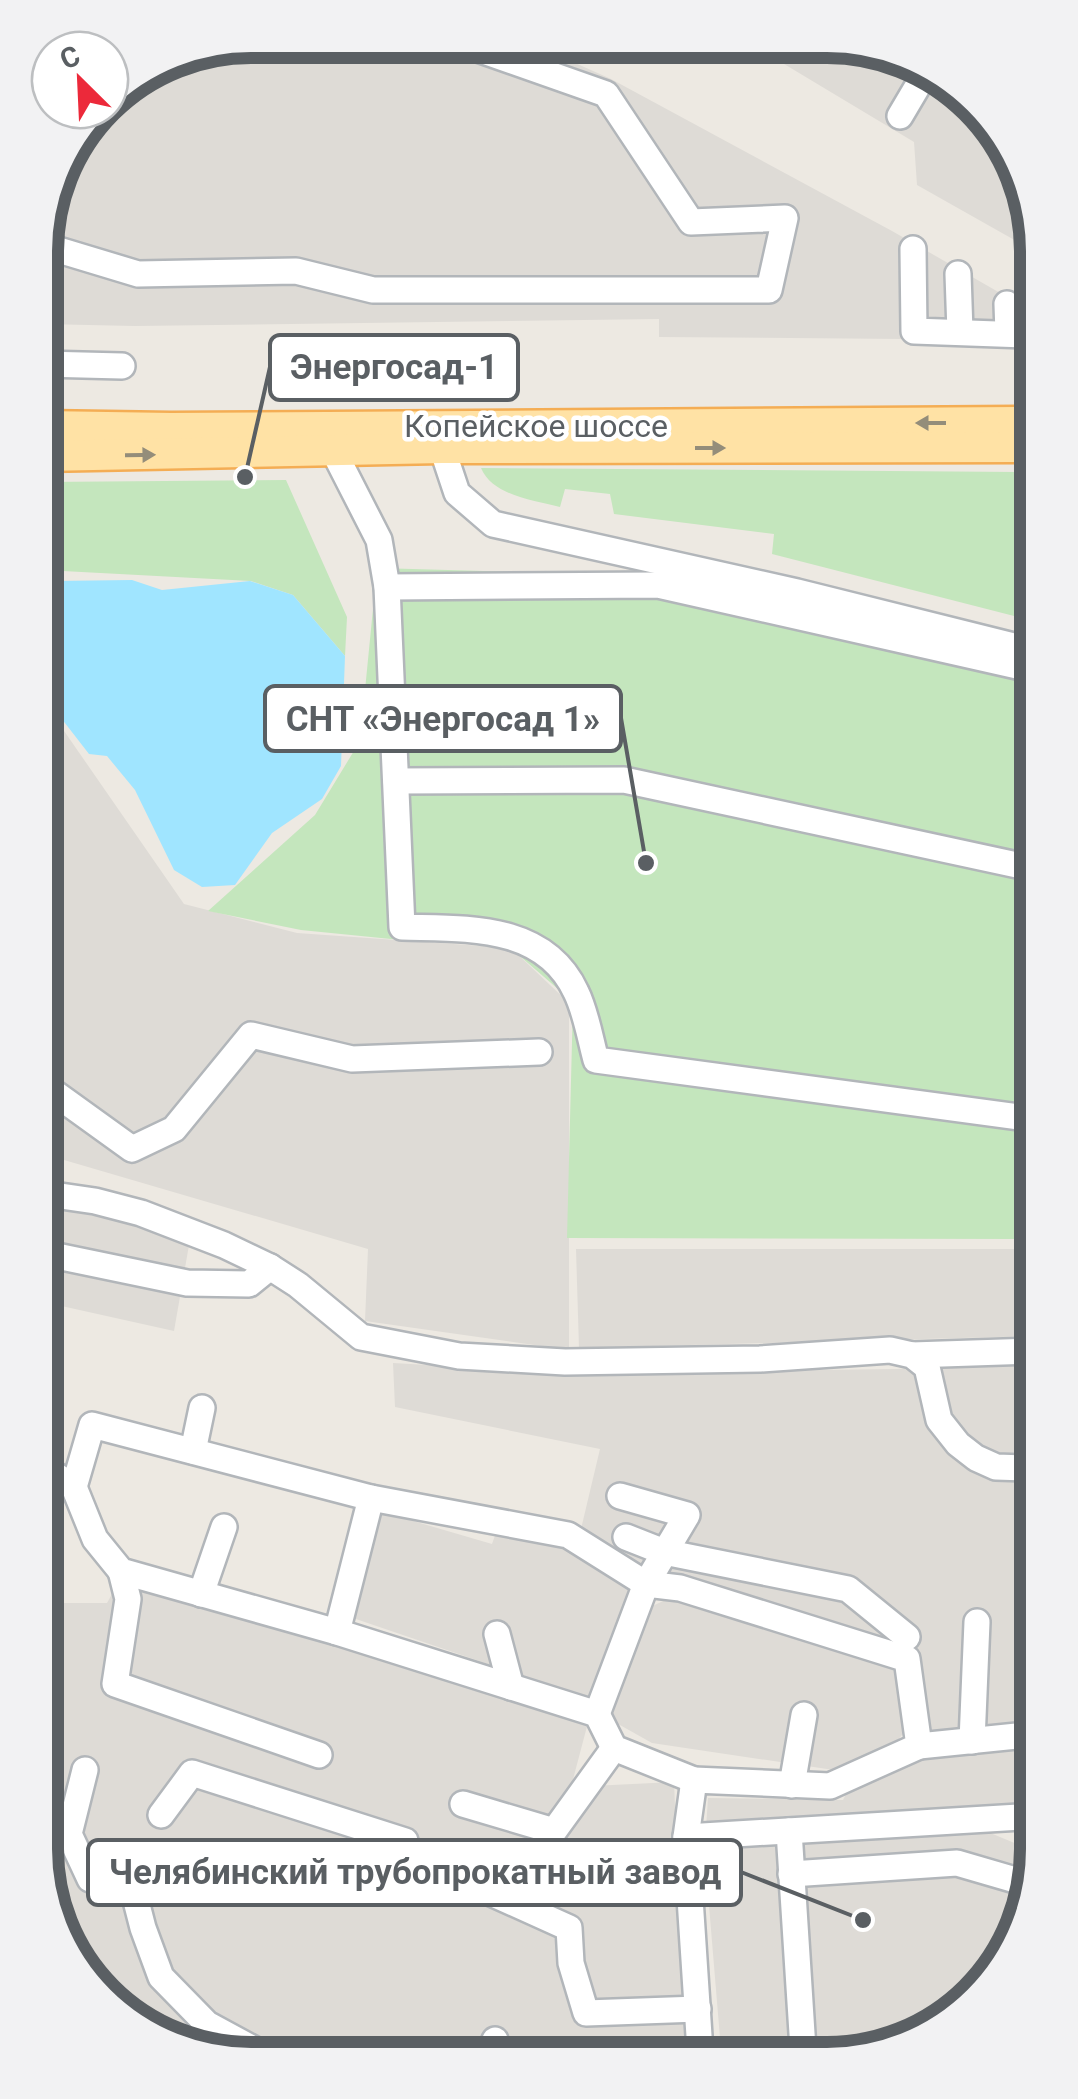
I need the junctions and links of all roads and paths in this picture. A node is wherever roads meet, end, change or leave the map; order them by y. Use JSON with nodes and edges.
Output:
{"nodes":[{"id":1,"x":503,"y":58,"type":"edge"},
{"id":2,"x":920,"y":81,"type":"edge"},
{"id":3,"x":900,"y":116,"type":"dead end"},
{"id":4,"x":58,"y":249,"type":"edge"},
{"id":5,"x":913,"y":249,"type":"dead end"},
{"id":6,"x":958,"y":274,"type":"dead end"},
{"id":7,"x":1008,"y":304,"type":"dead end"},
{"id":8,"x":960,"y":332,"type":"junction"},
{"id":9,"x":1018,"y":334,"type":"edge"},
{"id":10,"x":58,"y":364,"type":"edge"},
{"id":11,"x":122,"y":366,"type":"dead end"},
{"id":12,"x":1020,"y":422,"type":"edge"},
{"id":13,"x":58,"y":426,"type":"edge"},
{"id":14,"x":442,"y":448,"type":"junction"},
{"id":15,"x":1020,"y":448,"type":"edge"},
{"id":16,"x":332,"y":450,"type":"junction"},
{"id":17,"x":58,"y":456,"type":"edge"},
{"id":18,"x":387,"y":586,"type":"junction"},
{"id":19,"x":1020,"y":648,"type":"edge"},
{"id":20,"x":1020,"y":667,"type":"edge"},
{"id":21,"x":396,"y":781,"type":"junction"},
{"id":22,"x":1020,"y":866,"type":"edge"},
{"id":23,"x":540,"y":1052,"type":"dead end"},
{"id":24,"x":58,"y":1096,"type":"edge"},
{"id":25,"x":1020,"y":1117,"type":"edge"},
{"id":26,"x":58,"y":1196,"type":"edge"},
{"id":27,"x":58,"y":1256,"type":"edge"},
{"id":28,"x":270,"y":1268,"type":"junction"},
{"id":29,"x":1020,"y":1351,"type":"edge"},
{"id":30,"x":912,"y":1355,"type":"junction"},
{"id":31,"x":202,"y":1408,"type":"dead end"},
{"id":32,"x":193,"y":1451,"type":"junction"},
{"id":33,"x":1020,"y":1468,"type":"edge"},
{"id":34,"x":58,"y":1477,"type":"edge"},
{"id":35,"x":74,"y":1487,"type":"junction"},
{"id":36,"x":620,"y":1496,"type":"dead end"},
{"id":37,"x":371,"y":1498,"type":"junction"},
{"id":38,"x":224,"y":1528,"type":"dead end"},
{"id":39,"x":626,"y":1537,"type":"dead end"},
{"id":40,"x":664,"y":1552,"type":"junction"},
{"id":41,"x":121,"y":1571,"type":"junction"},
{"id":42,"x":646,"y":1584,"type":"junction"},
{"id":43,"x":202,"y":1594,"type":"junction"},
{"id":44,"x":977,"y":1622,"type":"dead end"},
{"id":45,"x":337,"y":1632,"type":"junction"},
{"id":46,"x":497,"y":1634,"type":"dead end"},
{"id":47,"x":908,"y":1636,"type":"dead end"},
{"id":48,"x":511,"y":1687,"type":"junction"},
{"id":49,"x":597,"y":1714,"type":"junction"},
{"id":50,"x":804,"y":1715,"type":"dead end"},
{"id":51,"x":1020,"y":1736,"type":"edge"},
{"id":52,"x":972,"y":1741,"type":"junction"},
{"id":53,"x":919,"y":1746,"type":"junction"},
{"id":54,"x":614,"y":1748,"type":"junction"},
{"id":55,"x":319,"y":1755,"type":"dead end"},
{"id":56,"x":84,"y":1770,"type":"dead end"},
{"id":57,"x":694,"y":1780,"type":"junction"},
{"id":58,"x":792,"y":1784,"type":"junction"},
{"id":59,"x":463,"y":1804,"type":"dead end"},
{"id":60,"x":162,"y":1814,"type":"dead end"},
{"id":61,"x":1020,"y":1817,"type":"edge"},
{"id":62,"x":788,"y":1831,"type":"junction"},
{"id":63,"x":686,"y":1838,"type":"junction"},
{"id":64,"x":791,"y":1874,"type":"junction"},
{"id":65,"x":1018,"y":1880,"type":"edge"},
{"id":66,"x":698,"y":2009,"type":"junction"},
{"id":67,"x":205,"y":2036,"type":"edge"},
{"id":68,"x":700,"y":2042,"type":"edge"},
{"id":69,"x":803,"y":2042,"type":"edge"}],
"edges":[{"from":1,"to":4,"type":"street"},
{"from":2,"to":3,"type":"street"},
{"from":5,"to":8,"type":"street"},
{"from":6,"to":8,"type":"street"},
{"from":7,"to":9,"type":"street"},
{"from":8,"to":9,"type":"street"},
{"from":10,"to":11,"type":"street"},
{"from":12,"to":13,"type":"main road","name":"Копейское шоссе","one_way":true},
{"from":14,"to":15,"type":"main road","name":"Копейское шоссе","one_way":true},
{"from":14,"to":16,"type":"main road","name":"Копейское шоссе"},
{"from":14,"to":19,"type":"street","name":"Копейское шоссе"},
{"from":17,"to":16,"type":"main road","name":"Копейское шоссе","one_way":true},
{"from":16,"to":18,"type":"street"},
{"from":18,"to":20,"type":"street"},
{"from":18,"to":21,"type":"street"},
{"from":21,"to":22,"type":"street"},
{"from":21,"to":25,"type":"street"},
{"from":23,"to":24,"type":"street"},
{"from":26,"to":28,"type":"street"},
{"from":27,"to":28,"type":"street"},
{"from":28,"to":30,"type":"street"},
{"from":29,"to":30,"type":"street"},
{"from":30,"to":33,"type":"street"},
{"from":31,"to":32,"type":"street"},
{"from":32,"to":35,"type":"street"},
{"from":32,"to":37,"type":"street"},
{"from":34,"to":35,"type":"street"},
{"from":35,"to":41,"type":"street"},
{"from":36,"to":40,"type":"street"},
{"from":37,"to":42,"type":"street"},
{"from":37,"to":45,"type":"street"},
{"from":38,"to":43,"type":"street"},
{"from":39,"to":40,"type":"street"},
{"from":40,"to":42,"type":"street"},
{"from":40,"to":47,"type":"street"},
{"from":41,"to":43,"type":"street"},
{"from":41,"to":55,"type":"street"},
{"from":42,"to":49,"type":"street"},
{"from":42,"to":53,"type":"street"},
{"from":43,"to":45,"type":"street"},
{"from":44,"to":52,"type":"street"},
{"from":45,"to":48,"type":"street"},
{"from":46,"to":48,"type":"street"},
{"from":48,"to":49,"type":"street"},
{"from":49,"to":54,"type":"street"},
{"from":50,"to":58,"type":"street"},
{"from":51,"to":52,"type":"street"},
{"from":52,"to":53,"type":"street"},
{"from":53,"to":58,"type":"street"},
{"from":54,"to":57,"type":"street"},
{"from":54,"to":59,"type":"street"},
{"from":56,"to":67,"type":"street"},
{"from":57,"to":58,"type":"street"},
{"from":57,"to":63,"type":"street"},
{"from":60,"to":66,"type":"street"},
{"from":61,"to":62,"type":"street"},
{"from":62,"to":63,"type":"street"},
{"from":62,"to":64,"type":"street"},
{"from":63,"to":66,"type":"street"},
{"from":64,"to":65,"type":"street"},
{"from":64,"to":69,"type":"street"},
{"from":66,"to":68,"type":"street"}]}
